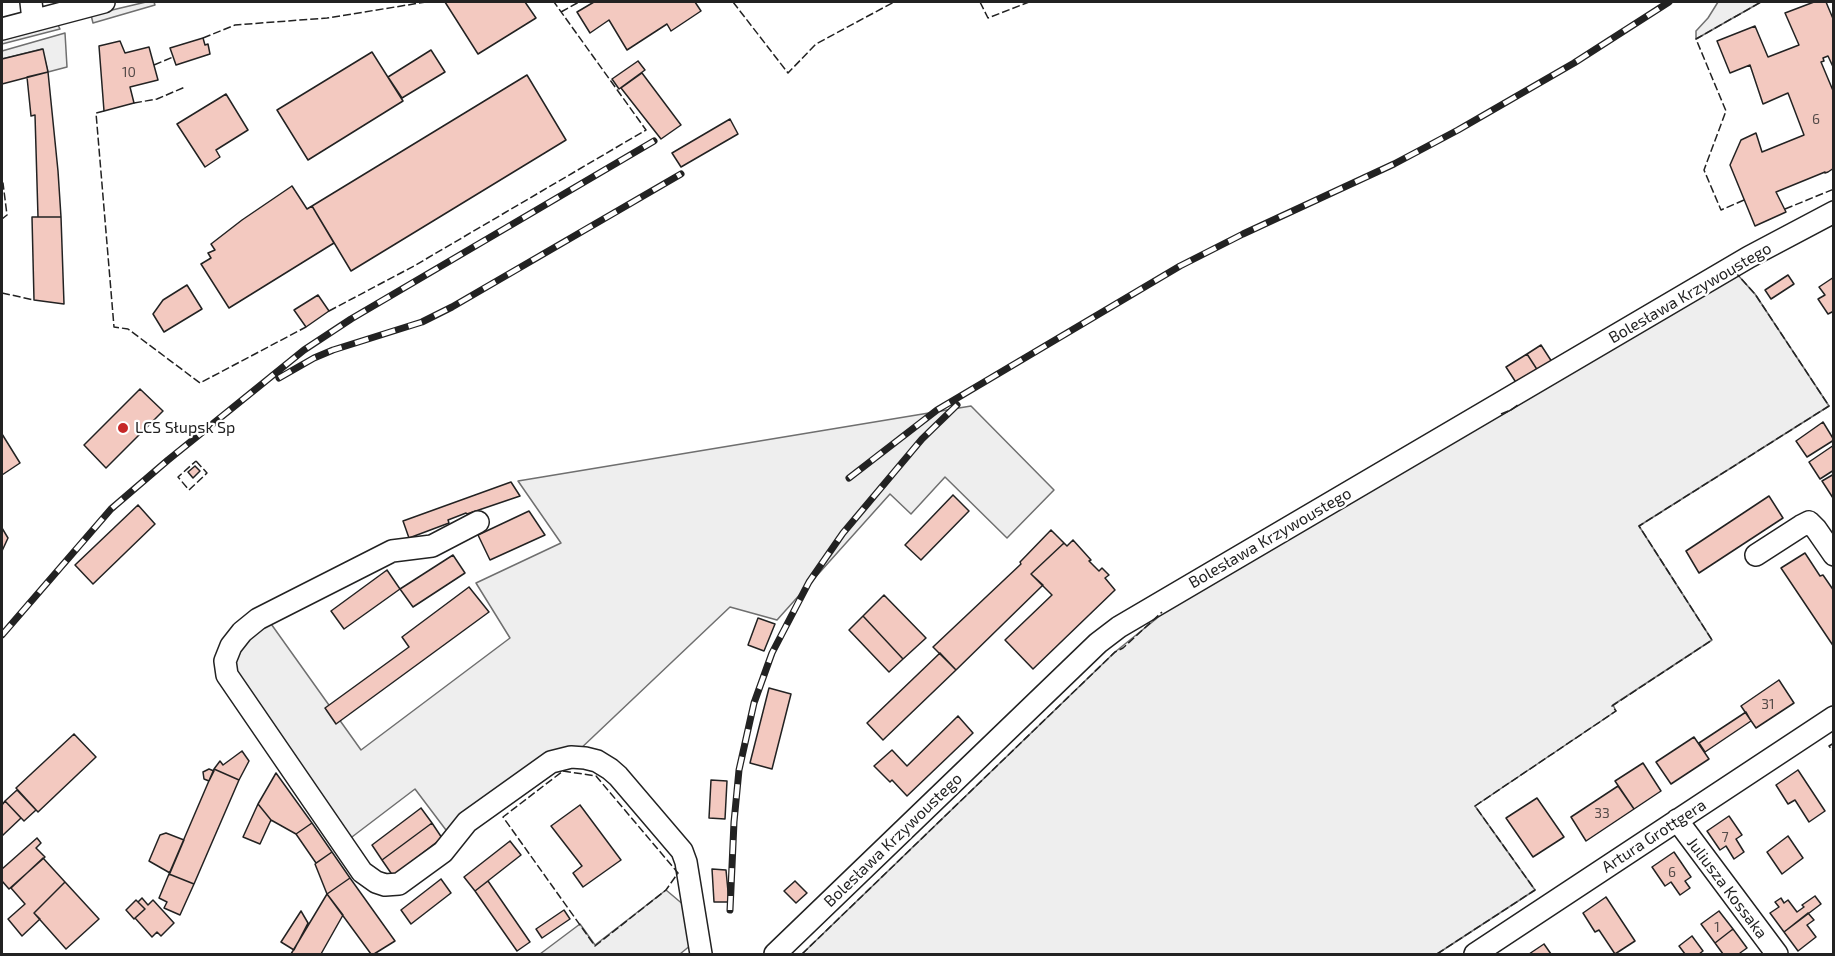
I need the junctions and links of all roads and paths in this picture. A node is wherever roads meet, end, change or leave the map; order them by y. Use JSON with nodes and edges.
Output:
{"nodes":[{"id":1,"x":104,"y":2,"type":"edge"},
{"id":2,"x":32,"y":11,"type":"edge"},
{"id":3,"x":2,"y":29,"type":"edge"},
{"id":4,"x":1831,"y":218,"type":"edge"},
{"id":5,"x":478,"y":522,"type":"dead end"},
{"id":6,"x":1756,"y":555,"type":"dead end"},
{"id":7,"x":1833,"y":555,"type":"edge"},
{"id":8,"x":1833,"y":717,"type":"edge"},
{"id":9,"x":1677,"y":820,"type":"junction"},
{"id":10,"x":701,"y":954,"type":"edge"},
{"id":11,"x":774,"y":954,"type":"edge"},
{"id":12,"x":1475,"y":954,"type":"edge"},
{"id":13,"x":1777,"y":954,"type":"edge"}],
"edges":[{"from":1,"to":2,"type":"street"},
{"from":2,"to":3,"type":"street"},
{"from":4,"to":11,"type":"street","name":"Bolesława Krzywoustego"},
{"from":5,"to":10,"type":"street"},
{"from":6,"to":7,"type":"street"},
{"from":8,"to":9,"type":"street","name":"Artura Grottgera"},
{"from":9,"to":12,"type":"street","name":"Artura Grottgera"},
{"from":9,"to":13,"type":"street","name":"Juliusza Kossaka"}]}
